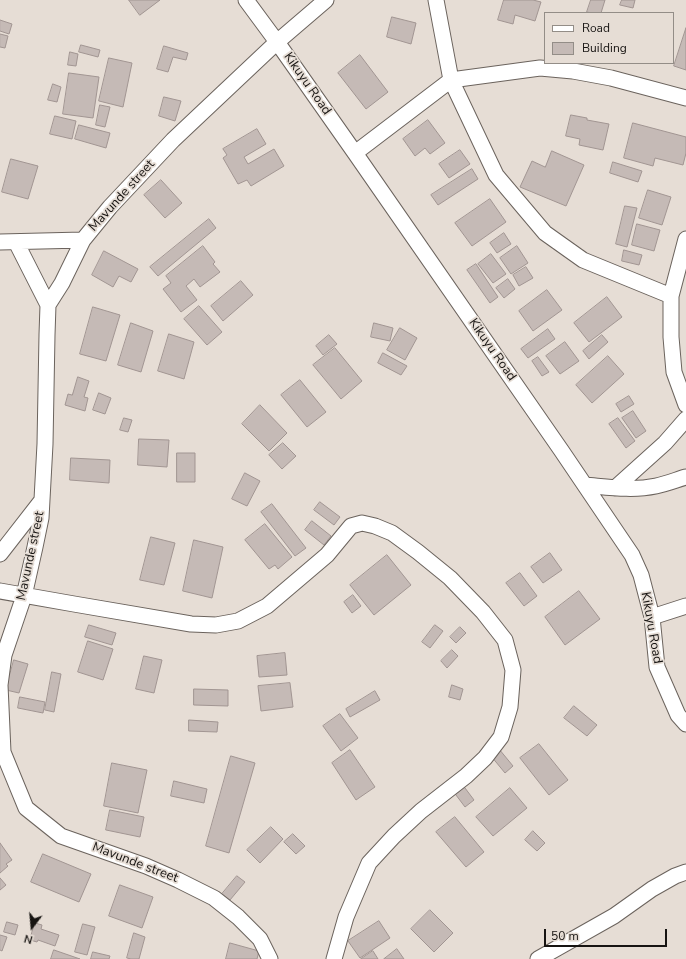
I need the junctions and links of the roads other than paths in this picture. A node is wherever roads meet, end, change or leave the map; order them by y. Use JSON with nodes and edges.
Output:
{"nodes":[{"id":1,"x":246,"y":0,"type":"edge"},
{"id":2,"x":326,"y":0,"type":"edge"},
{"id":3,"x":436,"y":0,"type":"edge"},
{"id":4,"x":277,"y":42,"type":"junction"},
{"id":5,"x":451,"y":80,"type":"junction"},
{"id":6,"x":686,"y":98,"type":"edge"},
{"id":7,"x":355,"y":153,"type":"junction"},
{"id":8,"x":686,"y":239,"type":"edge"},
{"id":9,"x":84,"y":240,"type":"junction"},
{"id":10,"x":0,"y":242,"type":"edge"},
{"id":11,"x":16,"y":242,"type":"junction"},
{"id":12,"x":681,"y":280,"type":"edge"},
{"id":13,"x":671,"y":296,"type":"junction"},
{"id":14,"x":48,"y":305,"type":"junction"},
{"id":15,"x":686,"y":404,"type":"edge"},
{"id":16,"x":686,"y":419,"type":"edge"},
{"id":17,"x":686,"y":477,"type":"edge"},
{"id":18,"x":585,"y":485,"type":"junction"},
{"id":19,"x":615,"y":488,"type":"junction"},
{"id":20,"x":42,"y":500,"type":"junction"},
{"id":21,"x":0,"y":554,"type":"edge"},
{"id":22,"x":0,"y":591,"type":"edge"},
{"id":23,"x":24,"y":596,"type":"junction"},
{"id":24,"x":686,"y":606,"type":"edge"},
{"id":25,"x":652,"y":617,"type":"junction"},
{"id":26,"x":0,"y":632,"type":"edge"},
{"id":27,"x":4,"y":655,"type":"junction"},
{"id":28,"x":686,"y":724,"type":"edge"},
{"id":29,"x":2,"y":754,"type":"edge"},
{"id":30,"x":686,"y":872,"type":"edge"},
{"id":31,"x":270,"y":959,"type":"edge"},
{"id":32,"x":334,"y":959,"type":"edge"},
{"id":33,"x":538,"y":959,"type":"edge"}],
"edges":[{"from":1,"to":4,"type":"street","name":"Kikuyu Road"},
{"from":2,"to":4,"type":"street","name":"Mavunde street"},
{"from":3,"to":5,"type":"street"},
{"from":4,"to":7,"type":"street","name":"Kikuyu Road"},
{"from":4,"to":9,"type":"street","name":"Mavunde street"},
{"from":5,"to":6,"type":"street"},
{"from":5,"to":7,"type":"street"},
{"from":5,"to":13,"type":"street"},
{"from":7,"to":18,"type":"street","name":"Kikuyu Road"},
{"from":8,"to":12,"type":"street"},
{"from":9,"to":11,"type":"street"},
{"from":9,"to":14,"type":"street","name":"Mavunde street"},
{"from":10,"to":11,"type":"street"},
{"from":11,"to":14,"type":"street"},
{"from":12,"to":13,"type":"street"},
{"from":13,"to":15,"type":"street"},
{"from":14,"to":20,"type":"street","name":"Mavunde street"},
{"from":16,"to":19,"type":"street"},
{"from":17,"to":19,"type":"street"},
{"from":18,"to":19,"type":"street"},
{"from":18,"to":25,"type":"street","name":"Kikuyu Road"},
{"from":20,"to":21,"type":"street"},
{"from":20,"to":23,"type":"street","name":"Mavunde street"},
{"from":22,"to":23,"type":"street"},
{"from":23,"to":27,"type":"street","name":"Mavunde street"},
{"from":23,"to":32,"type":"street"},
{"from":24,"to":25,"type":"street"},
{"from":25,"to":28,"type":"street","name":"Kikuyu Road"},
{"from":26,"to":27,"type":"street"},
{"from":27,"to":29,"type":"street","name":"Mavunde street"},
{"from":29,"to":31,"type":"street","name":"Mavunde street"},
{"from":30,"to":33,"type":"street"}]}
